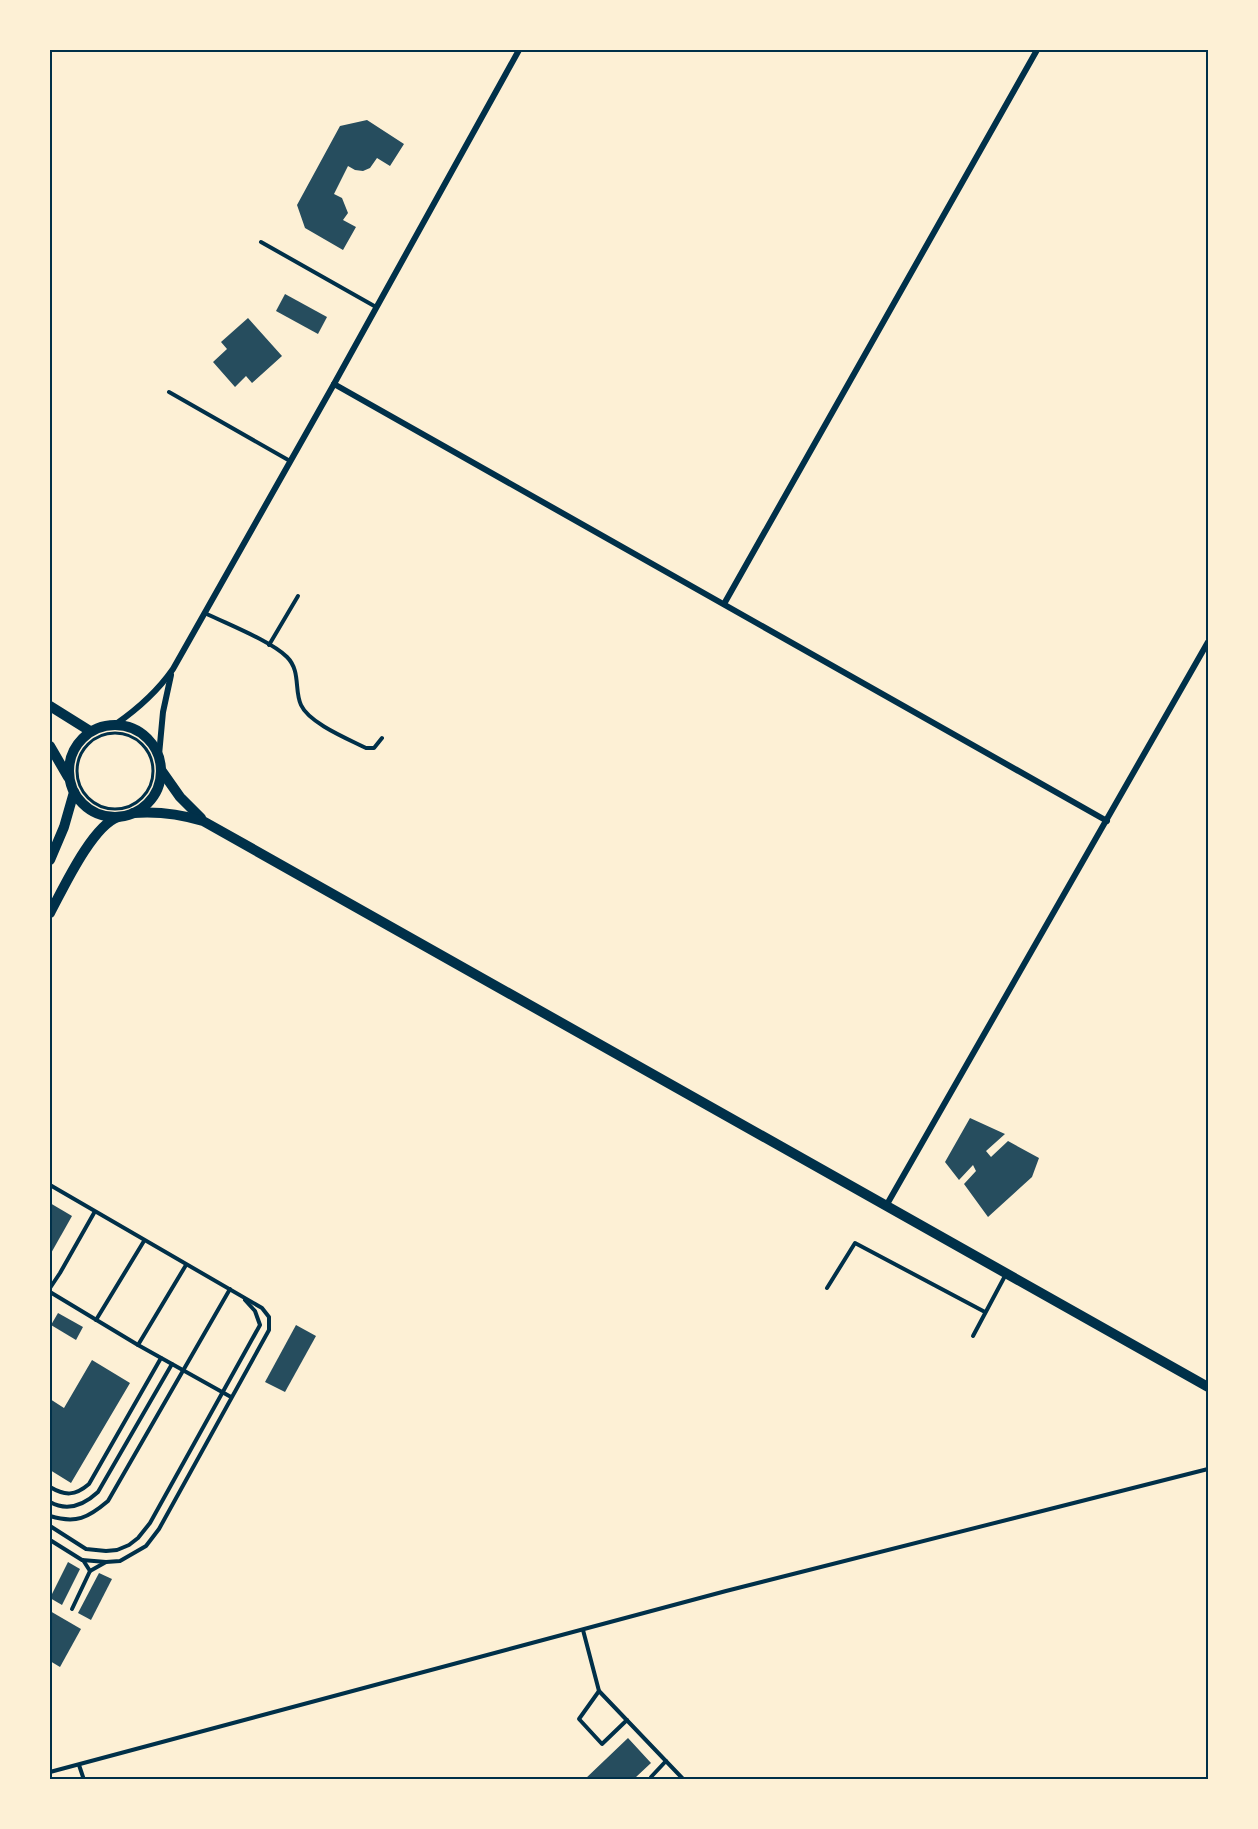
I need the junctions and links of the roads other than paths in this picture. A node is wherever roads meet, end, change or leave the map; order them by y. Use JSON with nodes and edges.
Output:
{"nodes":[{"id":1,"x":519,"y":50,"type":"edge"},
{"id":2,"x":1037,"y":50,"type":"edge"},
{"id":3,"x":261,"y":242,"type":"dead end"},
{"id":4,"x":376,"y":307,"type":"junction"},
{"id":5,"x":334,"y":384,"type":"junction"},
{"id":6,"x":169,"y":393,"type":"dead end"},
{"id":7,"x":290,"y":461,"type":"junction"},
{"id":8,"x":298,"y":596,"type":"dead end"},
{"id":9,"x":724,"y":604,"type":"junction"},
{"id":10,"x":205,"y":612,"type":"junction"},
{"id":11,"x":1209,"y":642,"type":"edge"},
{"id":12,"x":269,"y":645,"type":"junction"},
{"id":13,"x":173,"y":669,"type":"junction"},
{"id":14,"x":50,"y":706,"type":"edge"},
{"id":15,"x":116,"y":724,"type":"junction"},
{"id":16,"x":90,"y":731,"type":"junction"},
{"id":17,"x":382,"y":738,"type":"dead end"},
{"id":18,"x":50,"y":747,"type":"edge"},
{"id":19,"x":159,"y":755,"type":"junction"},
{"id":20,"x":161,"y":770,"type":"junction"},
{"id":21,"x":69,"y":779,"type":"junction"},
{"id":22,"x":74,"y":792,"type":"junction"},
{"id":23,"x":134,"y":813,"type":"junction"},
{"id":24,"x":120,"y":817,"type":"junction"},
{"id":25,"x":1107,"y":820,"type":"junction"},
{"id":26,"x":203,"y":821,"type":"junction"},
{"id":27,"x":50,"y":860,"type":"edge"},
{"id":28,"x":50,"y":913,"type":"edge"},
{"id":29,"x":50,"y":1185,"type":"edge"},
{"id":30,"x":886,"y":1206,"type":"junction"},
{"id":31,"x":94,"y":1213,"type":"junction"},
{"id":32,"x":144,"y":1241,"type":"junction"},
{"id":33,"x":186,"y":1265,"type":"junction"},
{"id":34,"x":1007,"y":1274,"type":"junction"},
{"id":35,"x":827,"y":1288,"type":"dead end"},
{"id":36,"x":230,"y":1289,"type":"junction"},
{"id":37,"x":50,"y":1290,"type":"edge"},
{"id":38,"x":242,"y":1298,"type":"junction"},
{"id":39,"x":985,"y":1312,"type":"junction"},
{"id":40,"x":96,"y":1320,"type":"junction"},
{"id":41,"x":973,"y":1336,"type":"dead end"},
{"id":42,"x":138,"y":1345,"type":"junction"},
{"id":43,"x":161,"y":1358,"type":"junction"},
{"id":44,"x":172,"y":1364,"type":"junction"},
{"id":45,"x":183,"y":1371,"type":"junction"},
{"id":46,"x":1209,"y":1387,"type":"edge"},
{"id":47,"x":223,"y":1392,"type":"junction"},
{"id":48,"x":231,"y":1397,"type":"junction"},
{"id":49,"x":1209,"y":1468,"type":"edge"},
{"id":50,"x":50,"y":1487,"type":"edge"},
{"id":51,"x":50,"y":1502,"type":"edge"},
{"id":52,"x":50,"y":1516,"type":"edge"},
{"id":53,"x":50,"y":1526,"type":"edge"},
{"id":54,"x":50,"y":1540,"type":"edge"},
{"id":55,"x":82,"y":1560,"type":"junction"},
{"id":56,"x":106,"y":1562,"type":"junction"},
{"id":57,"x":90,"y":1571,"type":"junction"},
{"id":58,"x":72,"y":1609,"type":"dead end"},
{"id":59,"x":583,"y":1630,"type":"junction"},
{"id":60,"x":599,"y":1691,"type":"junction"},
{"id":61,"x":627,"y":1720,"type":"junction"},
{"id":62,"x":666,"y":1761,"type":"junction"},
{"id":63,"x":79,"y":1765,"type":"junction"},
{"id":64,"x":50,"y":1772,"type":"edge"},
{"id":65,"x":84,"y":1779,"type":"edge"},
{"id":66,"x":653,"y":1779,"type":"edge"},
{"id":67,"x":684,"y":1779,"type":"edge"}],
"edges":[{"from":1,"to":4,"type":"street"},
{"from":2,"to":9,"type":"street"},
{"from":3,"to":4,"type":"lane"},
{"from":4,"to":5,"type":"street"},
{"from":5,"to":7,"type":"street"},
{"from":5,"to":9,"type":"street"},
{"from":6,"to":7,"type":"lane"},
{"from":7,"to":10,"type":"street"},
{"from":8,"to":12,"type":"lane"},
{"from":9,"to":25,"type":"street"},
{"from":10,"to":12,"type":"lane"},
{"from":10,"to":13,"type":"street"},
{"from":11,"to":25,"type":"street"},
{"from":12,"to":17,"type":"lane"},
{"from":13,"to":15,"type":"street"},
{"from":13,"to":19,"type":"street"},
{"from":14,"to":16,"type":"street"},
{"from":15,"to":16,"type":"street"},
{"from":15,"to":19,"type":"street"},
{"from":16,"to":21,"type":"street"},
{"from":18,"to":21,"type":"street"},
{"from":19,"to":20,"type":"street"},
{"from":20,"to":23,"type":"street"},
{"from":20,"to":26,"type":"street"},
{"from":21,"to":22,"type":"street"},
{"from":22,"to":24,"type":"street"},
{"from":22,"to":27,"type":"street"},
{"from":23,"to":24,"type":"street"},
{"from":23,"to":26,"type":"street"},
{"from":24,"to":28,"type":"street"},
{"from":25,"to":30,"type":"street"},
{"from":26,"to":30,"type":"street"},
{"from":29,"to":31,"type":"lane"},
{"from":30,"to":34,"type":"street"},
{"from":31,"to":32,"type":"lane"},
{"from":31,"to":37,"type":"lane"},
{"from":32,"to":33,"type":"lane"},
{"from":32,"to":40,"type":"lane"},
{"from":33,"to":36,"type":"lane"},
{"from":33,"to":42,"type":"lane"},
{"from":34,"to":39,"type":"lane"},
{"from":34,"to":46,"type":"street"},
{"from":35,"to":39,"type":"lane"},
{"from":36,"to":38,"type":"lane"},
{"from":36,"to":45,"type":"lane"},
{"from":37,"to":40,"type":"lane"},
{"from":38,"to":47,"type":"lane"},
{"from":38,"to":48,"type":"lane"},
{"from":39,"to":41,"type":"lane"},
{"from":40,"to":42,"type":"lane"},
{"from":42,"to":43,"type":"lane"},
{"from":43,"to":44,"type":"lane"},
{"from":43,"to":50,"type":"lane"},
{"from":44,"to":45,"type":"lane"},
{"from":44,"to":51,"type":"lane"},
{"from":45,"to":47,"type":"lane"},
{"from":45,"to":52,"type":"lane"},
{"from":47,"to":48,"type":"lane"},
{"from":47,"to":53,"type":"lane"},
{"from":48,"to":56,"type":"lane"},
{"from":49,"to":59,"type":"lane"},
{"from":54,"to":55,"type":"lane"},
{"from":55,"to":56,"type":"lane"},
{"from":55,"to":57,"type":"lane"},
{"from":56,"to":57,"type":"lane"},
{"from":57,"to":58,"type":"lane"},
{"from":59,"to":60,"type":"lane"},
{"from":59,"to":63,"type":"lane"},
{"from":60,"to":61,"type":"lane"},
{"from":60,"to":61,"type":"lane"},
{"from":61,"to":62,"type":"lane"},
{"from":62,"to":66,"type":"lane"},
{"from":62,"to":67,"type":"lane"},
{"from":63,"to":64,"type":"lane"},
{"from":63,"to":65,"type":"lane"}]}
